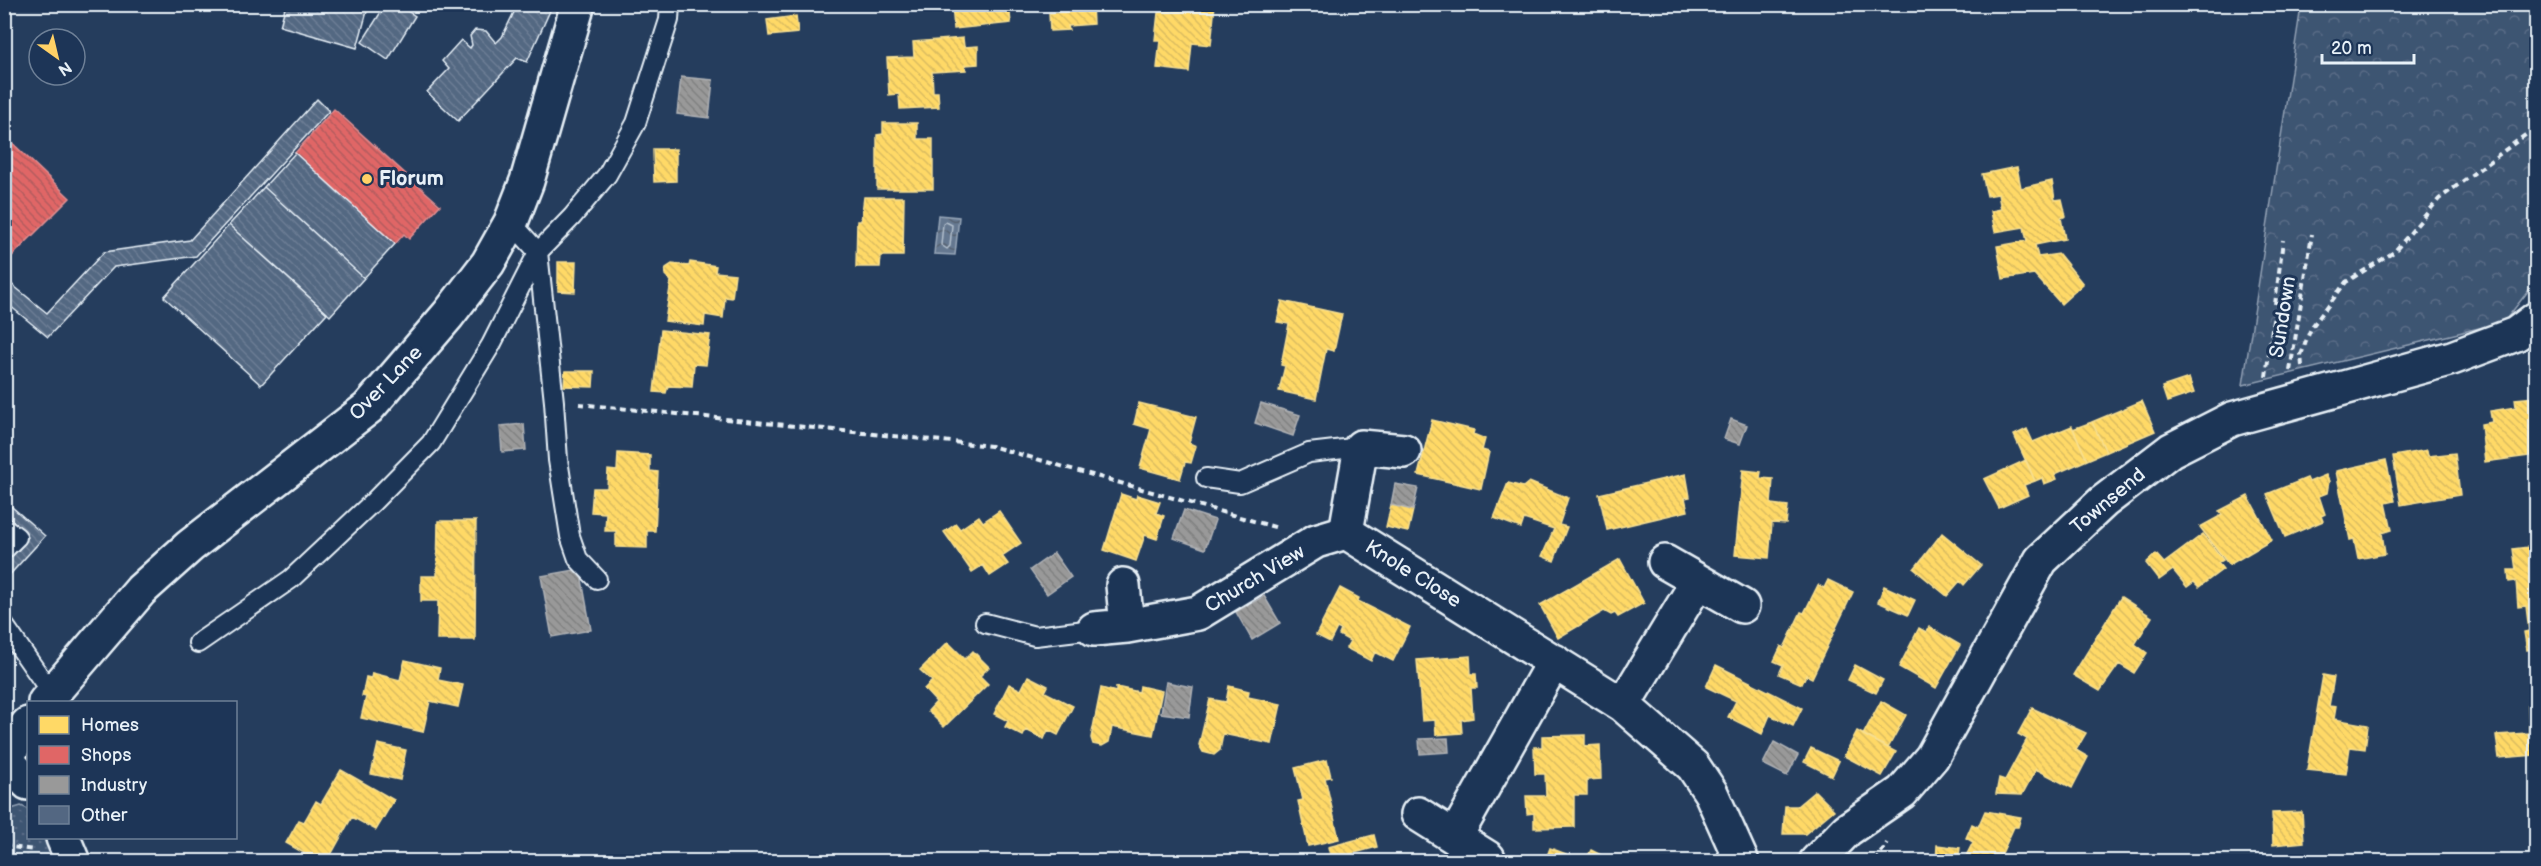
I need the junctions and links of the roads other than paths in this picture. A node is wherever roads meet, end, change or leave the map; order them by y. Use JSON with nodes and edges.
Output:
{"nodes":[{"id":1,"x":578,"y":4,"type":"edge"},
{"id":2,"x":670,"y":4,"type":"edge"},
{"id":3,"x":511,"y":222,"type":"junction"},
{"id":4,"x":537,"y":252,"type":"junction"},
{"id":5,"x":2536,"y":319,"type":"edge"},
{"id":6,"x":1361,"y":447,"type":"junction"},
{"id":7,"x":1404,"y":451,"type":"dead end"},
{"id":8,"x":1206,"y":478,"type":"dead end"},
{"id":9,"x":4,"y":527,"type":"edge"},
{"id":10,"x":1346,"y":532,"type":"junction"},
{"id":11,"x":4,"y":550,"type":"edge"},
{"id":12,"x":1665,"y":562,"type":"dead end"},
{"id":13,"x":597,"y":579,"type":"dead end"},
{"id":14,"x":1698,"y":581,"type":"junction"},
{"id":15,"x":1123,"y":585,"type":"dead end"},
{"id":16,"x":1742,"y":606,"type":"dead end"},
{"id":17,"x":985,"y":623,"type":"dead end"},
{"id":18,"x":4,"y":626,"type":"edge"},
{"id":19,"x":1127,"y":626,"type":"junction"},
{"id":20,"x":1094,"y":629,"type":"joint"},
{"id":21,"x":198,"y":643,"type":"dead end"},
{"id":22,"x":1554,"y":661,"type":"junction"},
{"id":23,"x":49,"y":698,"type":"edge"},
{"id":24,"x":1623,"y":705,"type":"junction"},
{"id":25,"x":27,"y":725,"type":"edge"},
{"id":26,"x":5,"y":762,"type":"edge"},
{"id":27,"x":27,"y":782,"type":"edge"},
{"id":28,"x":1418,"y":814,"type":"dead end"},
{"id":29,"x":1455,"y":837,"type":"junction"},
{"id":30,"x":64,"y":839,"type":"edge"},
{"id":31,"x":1488,"y":858,"type":"dead end"},
{"id":32,"x":73,"y":861,"type":"edge"},
{"id":33,"x":1742,"y":861,"type":"edge"},
{"id":34,"x":1816,"y":861,"type":"edge"}],
"edges":[{"from":1,"to":3,"type":"street","name":"Over Lane"},
{"from":2,"to":4,"type":"lane"},
{"from":3,"to":4,"type":"lane"},
{"from":3,"to":23,"type":"street","name":"Over Lane"},
{"from":4,"to":13,"type":"lane"},
{"from":4,"to":21,"type":"lane"},
{"from":5,"to":34,"type":"street","name":"Townsend"},
{"from":6,"to":7,"type":"street"},
{"from":6,"to":8,"type":"lane"},
{"from":6,"to":10,"type":"street","name":"Knole Close"},
{"from":9,"to":11,"type":"lane"},
{"from":10,"to":19,"type":"street","name":"Church View"},
{"from":10,"to":22,"type":"street","name":"Knole Close"},
{"from":12,"to":14,"type":"street"},
{"from":14,"to":16,"type":"street"},
{"from":14,"to":24,"type":"street"},
{"from":15,"to":19,"type":"street"},
{"from":17,"to":20,"type":"lane","name":"Church View"},
{"from":18,"to":23,"type":"lane"},
{"from":19,"to":20,"type":"street","name":"Church View"},
{"from":22,"to":24,"type":"street","name":"Knole Close"},
{"from":22,"to":29,"type":"street"},
{"from":24,"to":33,"type":"street","name":"Knole Close"},
{"from":25,"to":26,"type":"street"},
{"from":26,"to":27,"type":"street"},
{"from":28,"to":29,"type":"street"},
{"from":29,"to":31,"type":"street"},
{"from":30,"to":32,"type":"street"}]}
